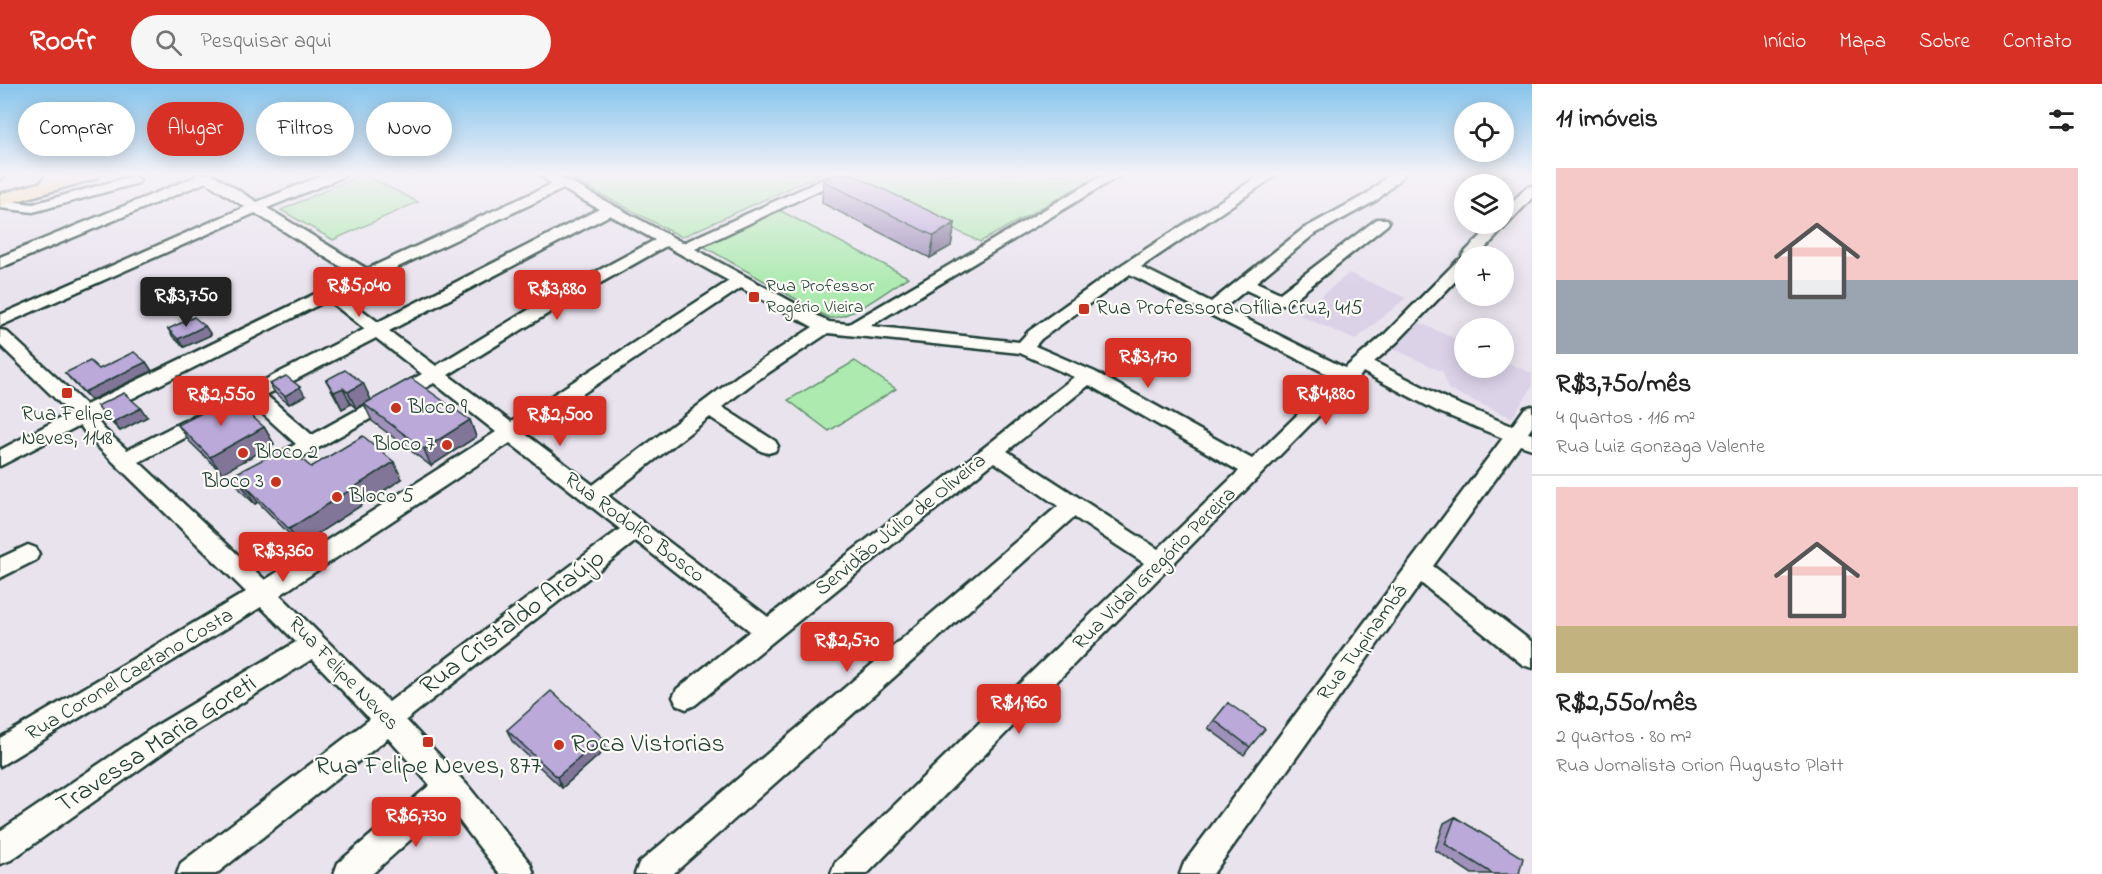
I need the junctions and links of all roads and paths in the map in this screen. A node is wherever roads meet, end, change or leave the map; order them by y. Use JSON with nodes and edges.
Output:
{"nodes":[{"id":1,"x":123,"y":211,"type":"edge"},
{"id":2,"x":248,"y":211,"type":"edge"},
{"id":3,"x":260,"y":211,"type":"edge"},
{"id":4,"x":505,"y":211,"type":"edge"},
{"id":5,"x":607,"y":211,"type":"edge"},
{"id":6,"x":614,"y":211,"type":"edge"},
{"id":7,"x":766,"y":211,"type":"edge"},
{"id":8,"x":1051,"y":211,"type":"edge"},
{"id":9,"x":1215,"y":211,"type":"edge"},
{"id":10,"x":1347,"y":211,"type":"edge"},
{"id":11,"x":1382,"y":222,"type":"dead end"},
{"id":12,"x":1491,"y":234,"type":"edge"},
{"id":13,"x":666,"y":240,"type":"junction"},
{"id":14,"x":1479,"y":246,"type":"edge"},
{"id":15,"x":683,"y":249,"type":"junction"},
{"id":16,"x":0,"y":263,"type":"edge"},
{"id":17,"x":1129,"y":267,"type":"junction"},
{"id":18,"x":1454,"y":273,"type":"edge"},
{"id":19,"x":365,"y":275,"type":"junction"},
{"id":20,"x":741,"y":281,"type":"junction"},
{"id":21,"x":1246,"y":284,"type":"junction"},
{"id":22,"x":329,"y":293,"type":"junction"},
{"id":23,"x":1214,"y":308,"type":"junction"},
{"id":24,"x":0,"y":321,"type":"edge"},
{"id":25,"x":825,"y":327,"type":"junction"},
{"id":26,"x":853,"y":329,"type":"junction"},
{"id":27,"x":375,"y":330,"type":"junction"},
{"id":28,"x":0,"y":335,"type":"edge"},
{"id":29,"x":1023,"y":348,"type":"junction"},
{"id":30,"x":1355,"y":370,"type":"junction"},
{"id":31,"x":434,"y":375,"type":"junction"},
{"id":32,"x":1088,"y":376,"type":"junction"},
{"id":33,"x":252,"y":393,"type":"junction"},
{"id":34,"x":710,"y":408,"type":"junction"},
{"id":35,"x":1532,"y":413,"type":"edge"},
{"id":36,"x":83,"y":414,"type":"junction"},
{"id":37,"x":511,"y":433,"type":"junction"},
{"id":38,"x":1524,"y":439,"type":"edge"},
{"id":39,"x":310,"y":445,"type":"junction"},
{"id":40,"x":768,"y":446,"type":"dead end"},
{"id":41,"x":993,"y":452,"type":"junction"},
{"id":42,"x":0,"y":459,"type":"edge"},
{"id":43,"x":125,"y":460,"type":"junction"},
{"id":44,"x":1255,"y":470,"type":"junction"},
{"id":45,"x":256,"y":476,"type":"edge"},
{"id":46,"x":593,"y":496,"type":"junction"},
{"id":47,"x":1072,"y":505,"type":"junction"},
{"id":48,"x":636,"y":530,"type":"junction"},
{"id":49,"x":28,"y":554,"type":"dead end"},
{"id":50,"x":1161,"y":563,"type":"junction"},
{"id":51,"x":1418,"y":568,"type":"junction"},
{"id":52,"x":0,"y":569,"type":"edge"},
{"id":53,"x":264,"y":593,"type":"junction"},
{"id":54,"x":768,"y":631,"type":"junction"},
{"id":55,"x":315,"y":644,"type":"junction"},
{"id":56,"x":1532,"y":657,"type":"edge"},
{"id":57,"x":686,"y":697,"type":"dead end"},
{"id":58,"x":390,"y":720,"type":"junction"},
{"id":59,"x":0,"y":753,"type":"edge"},
{"id":60,"x":450,"y":786,"type":"junction"},
{"id":61,"x":0,"y":849,"type":"edge"},
{"id":62,"x":192,"y":874,"type":"edge"},
{"id":63,"x":349,"y":874,"type":"edge"},
{"id":64,"x":519,"y":874,"type":"edge"},
{"id":65,"x":650,"y":874,"type":"edge"},
{"id":66,"x":846,"y":874,"type":"edge"},
{"id":67,"x":1194,"y":874,"type":"edge"}],
"edges":[{"from":1,"to":16,"type":"street"},
{"from":2,"to":24,"type":"street"},
{"from":3,"to":19,"type":"street"},
{"from":4,"to":19,"type":"street"},
{"from":5,"to":27,"type":"street"},
{"from":6,"to":13,"type":"street"},
{"from":7,"to":15,"type":"street"},
{"from":8,"to":26,"type":"street"},
{"from":9,"to":17,"type":"street"},
{"from":10,"to":21,"type":"street"},
{"from":11,"to":21,"type":"street"},
{"from":12,"to":14,"type":"street"},
{"from":13,"to":15,"type":"street"},
{"from":13,"to":31,"type":"street"},
{"from":15,"to":20,"type":"street"},
{"from":17,"to":23,"type":"street"},
{"from":17,"to":29,"type":"street"},
{"from":18,"to":30,"type":"street","name":"Rua Vidal Gregório Pereira"},
{"from":19,"to":22,"type":"street"},
{"from":20,"to":25,"type":"street"},
{"from":20,"to":37,"type":"street","name":"Rua Coronel Caetano Costa"},
{"from":21,"to":23,"type":"street"},
{"from":22,"to":27,"type":"street","name":"Rua Rodolfo Bosco"},
{"from":22,"to":36,"type":"street"},
{"from":23,"to":30,"type":"street"},
{"from":25,"to":26,"type":"street"},
{"from":25,"to":34,"type":"street"},
{"from":26,"to":29,"type":"street"},
{"from":27,"to":31,"type":"street","name":"Rua Rodolfo Bosco"},
{"from":27,"to":33,"type":"street"},
{"from":28,"to":36,"type":"street","name":"Rua Felipe Neves"},
{"from":29,"to":32,"type":"street"},
{"from":30,"to":38,"type":"street"},
{"from":30,"to":44,"type":"street","name":"Rua Vidal Gregório Pereira"},
{"from":31,"to":37,"type":"street","name":"Rua Rodolfo Bosco"},
{"from":31,"to":39,"type":"street"},
{"from":32,"to":41,"type":"street","name":"Servidão Júlio de Oliveira"},
{"from":32,"to":44,"type":"street"},
{"from":33,"to":39,"type":"street"},
{"from":33,"to":43,"type":"street"},
{"from":34,"to":40,"type":"street"},
{"from":34,"to":46,"type":"street"},
{"from":35,"to":38,"type":"street","name":"Rua Tupinambá"},
{"from":36,"to":42,"type":"street"},
{"from":36,"to":43,"type":"street","name":"Rua Felipe Neves"},
{"from":37,"to":46,"type":"street","name":"Rua Rodolfo Bosco"},
{"from":37,"to":53,"type":"street","name":"Rua Coronel Caetano Costa"},
{"from":38,"to":51,"type":"street","name":"Rua Tupinambá"},
{"from":39,"to":45,"type":"street"},
{"from":41,"to":47,"type":"street"},
{"from":41,"to":54,"type":"street","name":"Servidão Júlio de Oliveira"},
{"from":43,"to":53,"type":"street","name":"Rua Felipe Neves"},
{"from":44,"to":50,"type":"street","name":"Rua Vidal Gregório Pereira"},
{"from":46,"to":48,"type":"street","name":"Rua Rodolfo Bosco"},
{"from":47,"to":50,"type":"street"},
{"from":47,"to":65,"type":"street"},
{"from":48,"to":54,"type":"street","name":"Rua Rodolfo Bosco"},
{"from":48,"to":58,"type":"street","name":"Rua Cristaldo Araújo"},
{"from":49,"to":52,"type":"street"},
{"from":50,"to":66,"type":"street","name":"Rua Vidal Gregório Pereira"},
{"from":51,"to":56,"type":"street"},
{"from":51,"to":67,"type":"street","name":"Rua Tupinambá"},
{"from":53,"to":55,"type":"street","name":"Rua Felipe Neves"},
{"from":53,"to":59,"type":"street","name":"Rua Coronel Caetano Costa"},
{"from":54,"to":57,"type":"street","name":"Servidão Júlio de Oliveira"},
{"from":55,"to":58,"type":"street","name":"Rua Felipe Neves"},
{"from":55,"to":61,"type":"street","name":"Travessa Maria Goreti"},
{"from":58,"to":60,"type":"street","name":"Rua Felipe Neves"},
{"from":58,"to":62,"type":"street","name":"Rua Cristaldo Araújo"},
{"from":60,"to":63,"type":"street"},
{"from":60,"to":64,"type":"street","name":"Rua Felipe Neves"}]}
